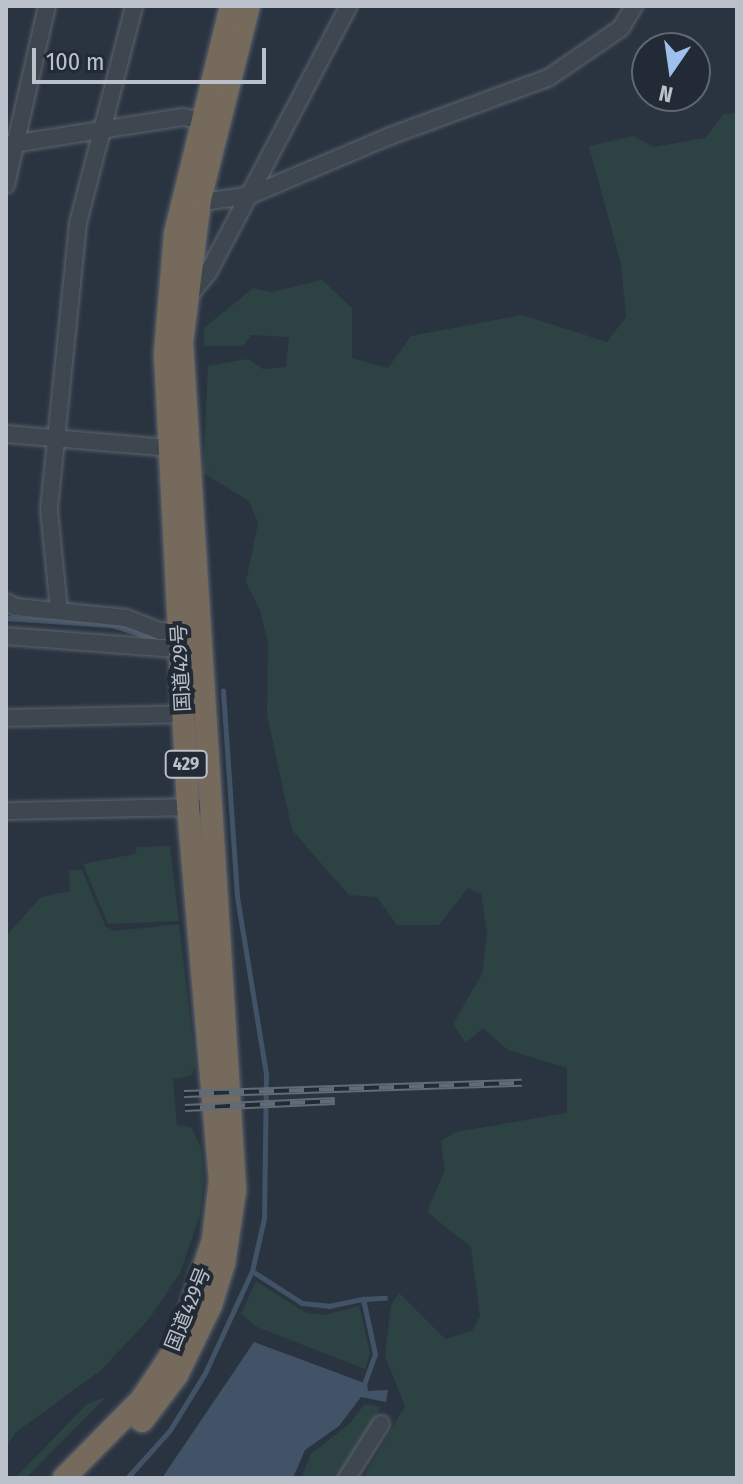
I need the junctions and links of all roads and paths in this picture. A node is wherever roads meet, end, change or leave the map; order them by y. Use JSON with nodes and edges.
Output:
{"nodes":[{"id":1,"x":47,"y":6,"type":"edge"},
{"id":2,"x":134,"y":6,"type":"edge"},
{"id":3,"x":231,"y":6,"type":"edge"},
{"id":4,"x":249,"y":6,"type":"edge"},
{"id":5,"x":349,"y":6,"type":"edge"},
{"id":6,"x":634,"y":6,"type":"edge"},
{"id":7,"x":210,"y":122,"type":"junction"},
{"id":8,"x":106,"y":130,"type":"junction"},
{"id":9,"x":10,"y":145,"type":"edge"},
{"id":10,"x":6,"y":185,"type":"edge"},
{"id":11,"x":251,"y":195,"type":"junction"},
{"id":12,"x":192,"y":197,"type":"junction"},
{"id":13,"x":185,"y":300,"type":"junction"},
{"id":14,"x":6,"y":434,"type":"edge"},
{"id":15,"x":55,"y":439,"type":"junction"},
{"id":16,"x":178,"y":449,"type":"junction"},
{"id":17,"x":6,"y":602,"type":"edge"},
{"id":18,"x":59,"y":610,"type":"junction"},
{"id":19,"x":6,"y":636,"type":"edge"},
{"id":20,"x":189,"y":641,"type":"junction"},
{"id":21,"x":192,"y":714,"type":"junction"},
{"id":22,"x":6,"y":718,"type":"edge"},
{"id":23,"x":198,"y":807,"type":"junction"},
{"id":24,"x":6,"y":811,"type":"edge"},
{"id":25,"x":381,"y":1424,"type":"dead end"},
{"id":26,"x":64,"y":1478,"type":"edge"},
{"id":27,"x":85,"y":1478,"type":"edge"},
{"id":28,"x":347,"y":1478,"type":"edge"}],
"edges":[{"from":1,"to":9,"type":"street"},
{"from":2,"to":8,"type":"street"},
{"from":3,"to":7,"type":"highway","name":"国道429号","number":"429"},
{"from":4,"to":7,"type":"highway","name":"国道429号","number":"429"},
{"from":5,"to":11,"type":"street"},
{"from":6,"to":11,"type":"street"},
{"from":7,"to":8,"type":"street"},
{"from":7,"to":12,"type":"highway","name":"国道429号","number":"429"},
{"from":8,"to":9,"type":"street"},
{"from":8,"to":15,"type":"street"},
{"from":9,"to":10,"type":"street"},
{"from":11,"to":12,"type":"street"},
{"from":11,"to":13,"type":"street"},
{"from":12,"to":13,"type":"highway","name":"国道429号","number":"429"},
{"from":12,"to":16,"type":"highway","name":"国道429号","number":"429"},
{"from":13,"to":16,"type":"highway","name":"国道429号","number":"429"},
{"from":14,"to":15,"type":"street"},
{"from":15,"to":16,"type":"street"},
{"from":15,"to":18,"type":"street"},
{"from":16,"to":20,"type":"highway","name":"国道429号","number":"429"},
{"from":17,"to":18,"type":"street"},
{"from":18,"to":20,"type":"street"},
{"from":19,"to":20,"type":"street"},
{"from":20,"to":21,"type":"highway","name":"国道429号","number":"429"},
{"from":21,"to":22,"type":"street"},
{"from":21,"to":23,"type":"highway","name":"国道429号","number":"429"},
{"from":23,"to":24,"type":"street"},
{"from":23,"to":26,"type":"highway","name":"国道429号","number":"429"},
{"from":23,"to":27,"type":"highway","name":"国道429号","number":"429"},
{"from":25,"to":28,"type":"street"}]}
